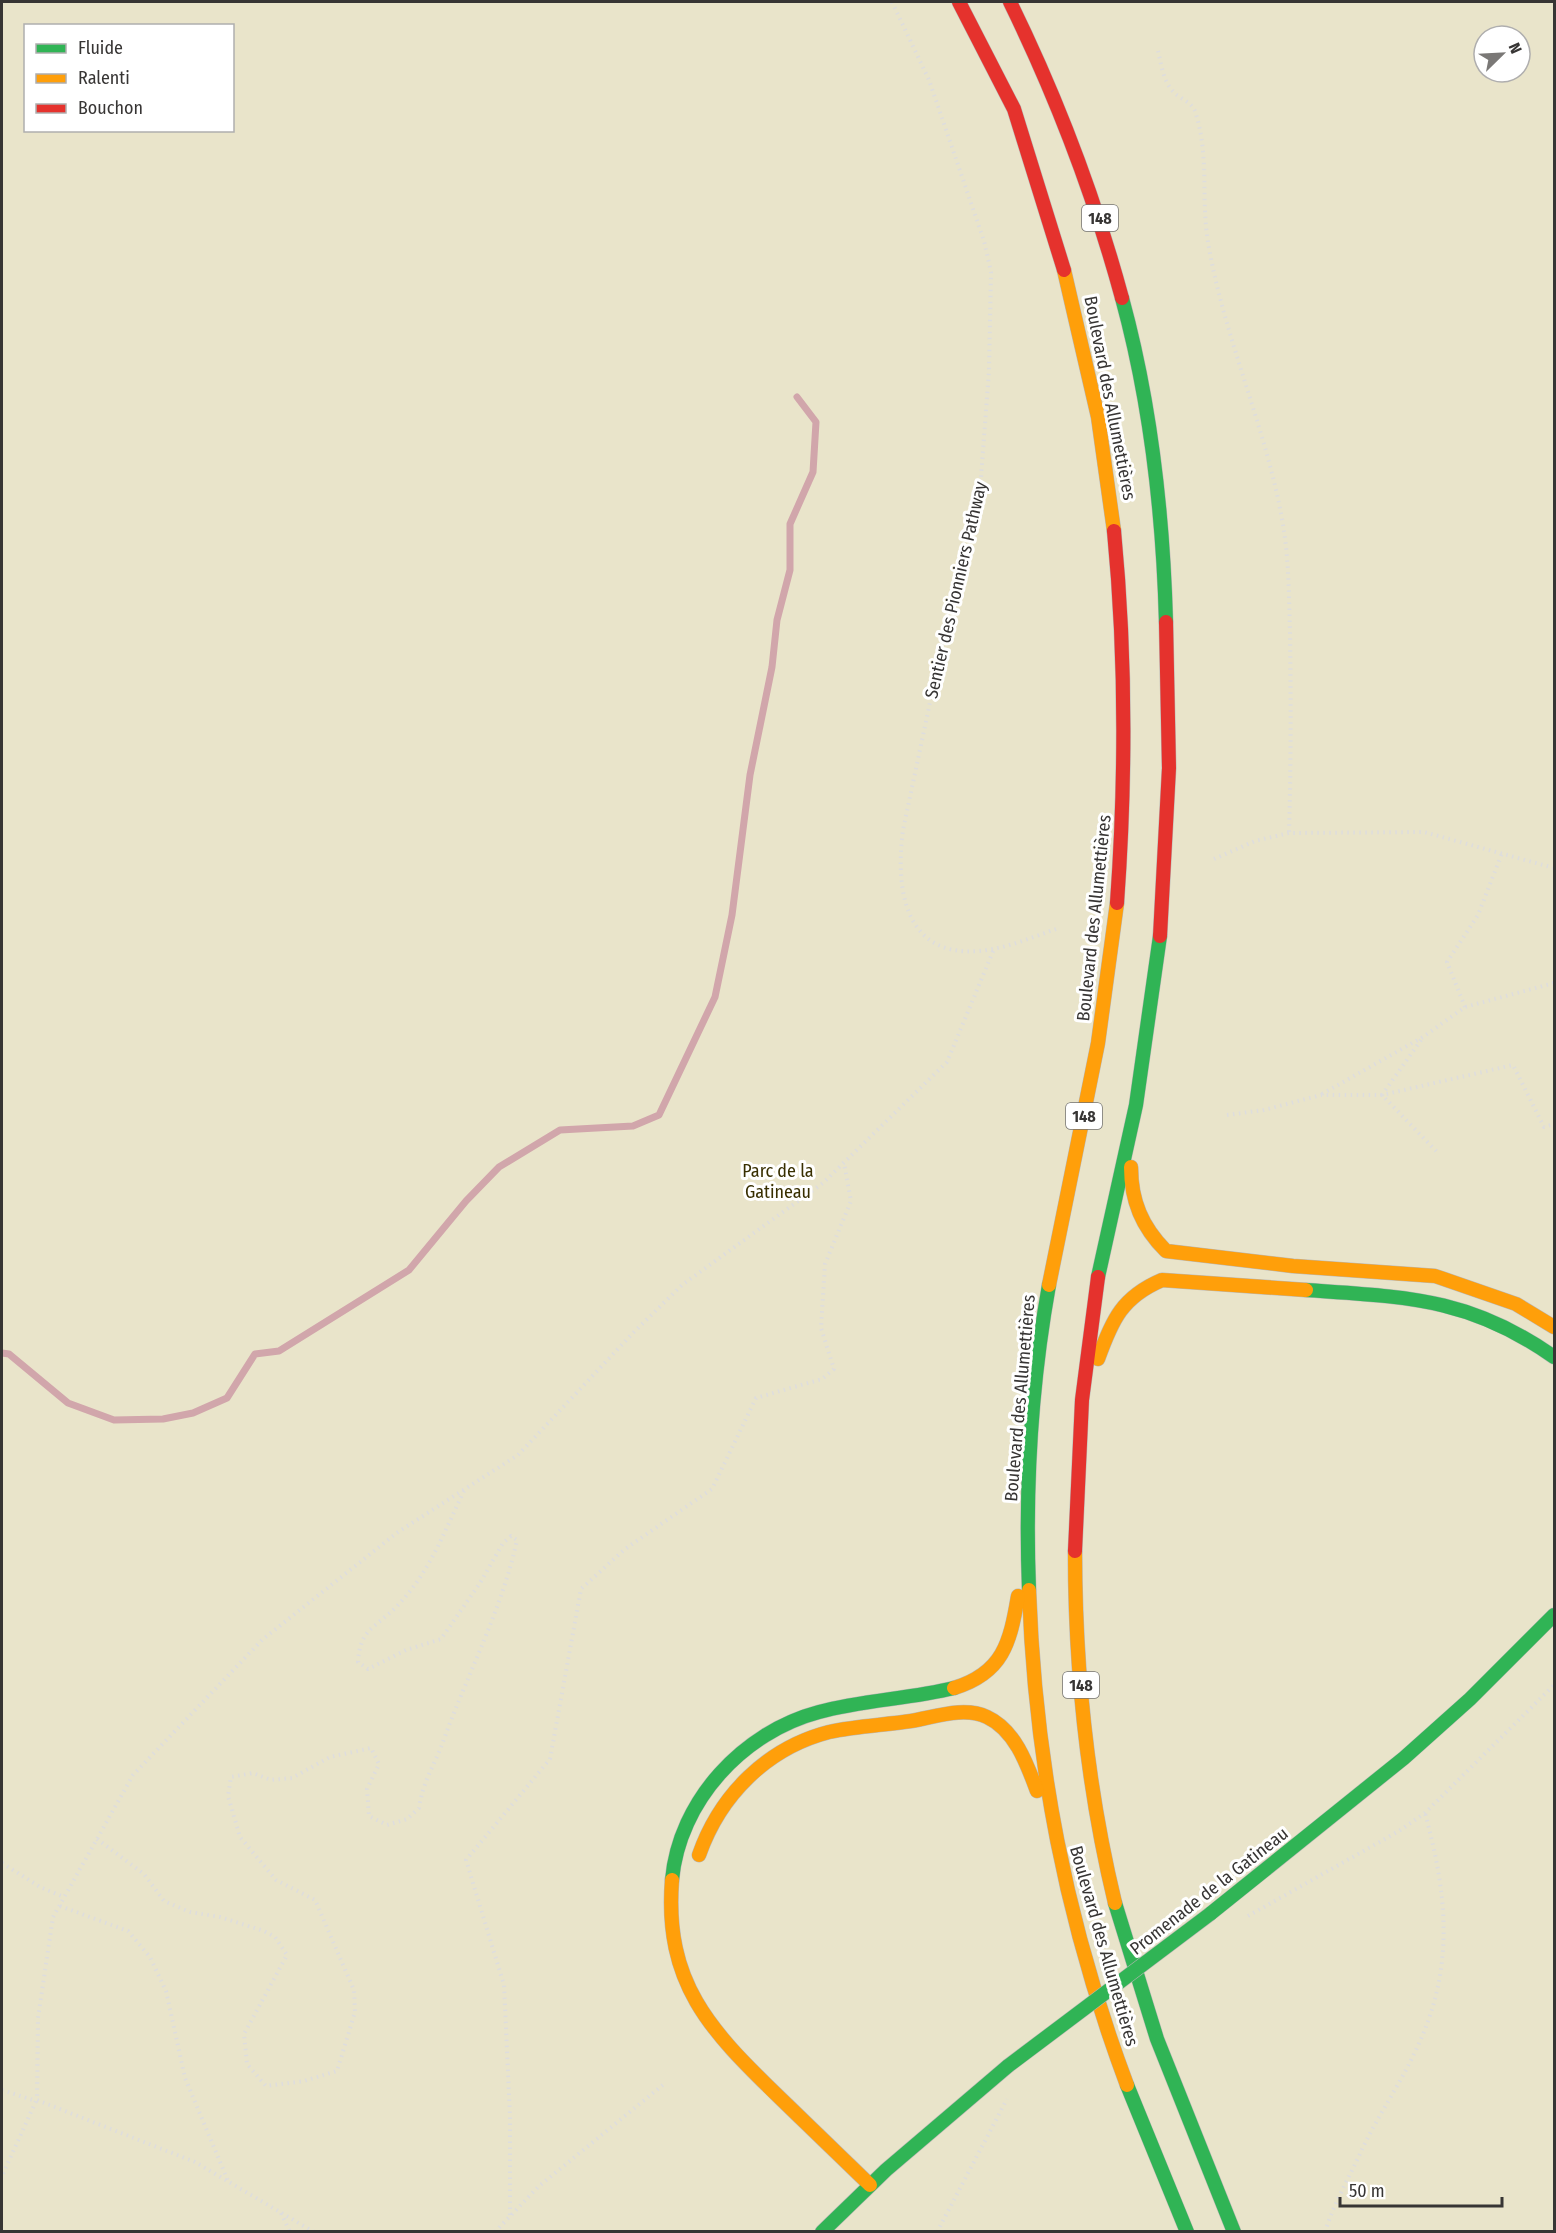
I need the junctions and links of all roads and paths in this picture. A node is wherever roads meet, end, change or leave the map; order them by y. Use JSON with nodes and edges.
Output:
{"nodes":[{"id":1,"x":892,"y":2,"type":"edge"},
{"id":2,"x":959,"y":2,"type":"edge"},
{"id":3,"x":1010,"y":2,"type":"edge"},
{"id":4,"x":1158,"y":51,"type":"dead end"},
{"id":5,"x":1289,"y":833,"type":"junction"},
{"id":6,"x":1502,"y":853,"type":"junction"},
{"id":7,"x":1214,"y":859,"type":"dead end"},
{"id":8,"x":1554,"y":868,"type":"edge"},
{"id":9,"x":1059,"y":928,"type":"dead end"},
{"id":10,"x":994,"y":949,"type":"junction"},
{"id":11,"x":1554,"y":983,"type":"edge"},
{"id":12,"x":1465,"y":1007,"type":"junction"},
{"id":13,"x":1423,"y":1037,"type":"junction"},
{"id":14,"x":1321,"y":1095,"type":"junction"},
{"id":15,"x":1382,"y":1095,"type":"junction"},
{"id":16,"x":1227,"y":1115,"type":"dead end"},
{"id":17,"x":1133,"y":1120,"type":"junction"},
{"id":18,"x":1554,"y":1124,"type":"edge"},
{"id":19,"x":1439,"y":1154,"type":"dead end"},
{"id":20,"x":844,"y":1162,"type":"junction"},
{"id":21,"x":1554,"y":1327,"type":"edge"},
{"id":22,"x":1554,"y":1357,"type":"edge"},
{"id":23,"x":1081,"y":1409,"type":"junction"},
{"id":24,"x":465,"y":1489,"type":"junction"},
{"id":25,"x":1028,"y":1544,"type":"junction"},
{"id":26,"x":1554,"y":1615,"type":"edge"},
{"id":27,"x":1554,"y":1685,"type":"edge"},
{"id":28,"x":1425,"y":1813,"type":"junction"},
{"id":29,"x":97,"y":1839,"type":"junction"},
{"id":30,"x":1057,"y":1847,"type":"junction"},
{"id":31,"x":2,"y":1863,"type":"edge"},
{"id":32,"x":696,"y":1867,"type":"dead end"},
{"id":33,"x":64,"y":1897,"type":"junction"},
{"id":34,"x":60,"y":1906,"type":"junction"},
{"id":35,"x":1239,"y":1922,"type":"dead end"},
{"id":36,"x":664,"y":2084,"type":"dead end"},
{"id":37,"x":2,"y":2090,"type":"edge"},
{"id":38,"x":1014,"y":2092,"type":"dead end"},
{"id":39,"x":2,"y":2176,"type":"edge"},
{"id":40,"x":228,"y":2181,"type":"junction"},
{"id":41,"x":870,"y":2185,"type":"junction"},
{"id":42,"x":281,"y":2212,"type":"junction"},
{"id":43,"x":510,"y":2215,"type":"junction"},
{"id":44,"x":290,"y":2232,"type":"edge"},
{"id":45,"x":314,"y":2232,"type":"edge"},
{"id":46,"x":495,"y":2232,"type":"edge"},
{"id":47,"x":822,"y":2232,"type":"edge"},
{"id":48,"x":937,"y":2232,"type":"edge"},
{"id":49,"x":1187,"y":2232,"type":"edge"},
{"id":50,"x":1234,"y":2232,"type":"edge"},
{"id":51,"x":1325,"y":2232,"type":"edge"}],
"edges":[{"from":1,"to":10,"type":"path","name":"Sentier des Pionniers Pathway"},
{"from":2,"to":25,"type":"main road","name":"Boulevard des Allumettières","number":"148"},
{"from":3,"to":17,"type":"main road","name":"Boulevard des Allumettières","number":"148"},
{"from":4,"to":5,"type":"path"},
{"from":5,"to":6,"type":"path"},
{"from":5,"to":7,"type":"path"},
{"from":6,"to":8,"type":"path"},
{"from":6,"to":12,"type":"path"},
{"from":9,"to":10,"type":"path","name":"Sentier des Pionniers Pathway"},
{"from":10,"to":20,"type":"path"},
{"from":11,"to":12,"type":"path"},
{"from":12,"to":13,"type":"path"},
{"from":13,"to":14,"type":"path"},
{"from":13,"to":15,"type":"path"},
{"from":14,"to":15,"type":"path"},
{"from":14,"to":16,"type":"path"},
{"from":15,"to":18,"type":"path"},
{"from":15,"to":19,"type":"path"},
{"from":17,"to":21,"type":"main road"},
{"from":17,"to":23,"type":"main road","name":"Boulevard des Allumettières","number":"148"},
{"from":20,"to":24,"type":"path"},
{"from":20,"to":43,"type":"path"},
{"from":22,"to":23,"type":"main road"},
{"from":23,"to":50,"type":"main road","name":"Boulevard des Allumettières","number":"148"},
{"from":24,"to":29,"type":"path"},
{"from":24,"to":29,"type":"path"},
{"from":25,"to":30,"type":"main road","name":"Boulevard des Allumettières","number":"148"},
{"from":25,"to":41,"type":"main road"},
{"from":26,"to":41,"type":"main road","name":"Promenade de la Gatineau","bridge":true},
{"from":27,"to":28,"type":"path"},
{"from":28,"to":35,"type":"path"},
{"from":28,"to":51,"type":"path"},
{"from":29,"to":33,"type":"path"},
{"from":30,"to":32,"type":"main road"},
{"from":30,"to":49,"type":"main road","name":"Boulevard des Allumettières","number":"148"},
{"from":31,"to":33,"type":"path"},
{"from":33,"to":34,"type":"path"},
{"from":34,"to":40,"type":"path"},
{"from":34,"to":40,"type":"path"},
{"from":36,"to":43,"type":"path"},
{"from":37,"to":39,"type":"path"},
{"from":38,"to":48,"type":"path"},
{"from":40,"to":42,"type":"path"},
{"from":41,"to":47,"type":"main road","name":"Promenade de la Gatineau"},
{"from":42,"to":44,"type":"path"},
{"from":42,"to":45,"type":"path"},
{"from":43,"to":46,"type":"path"}]}
